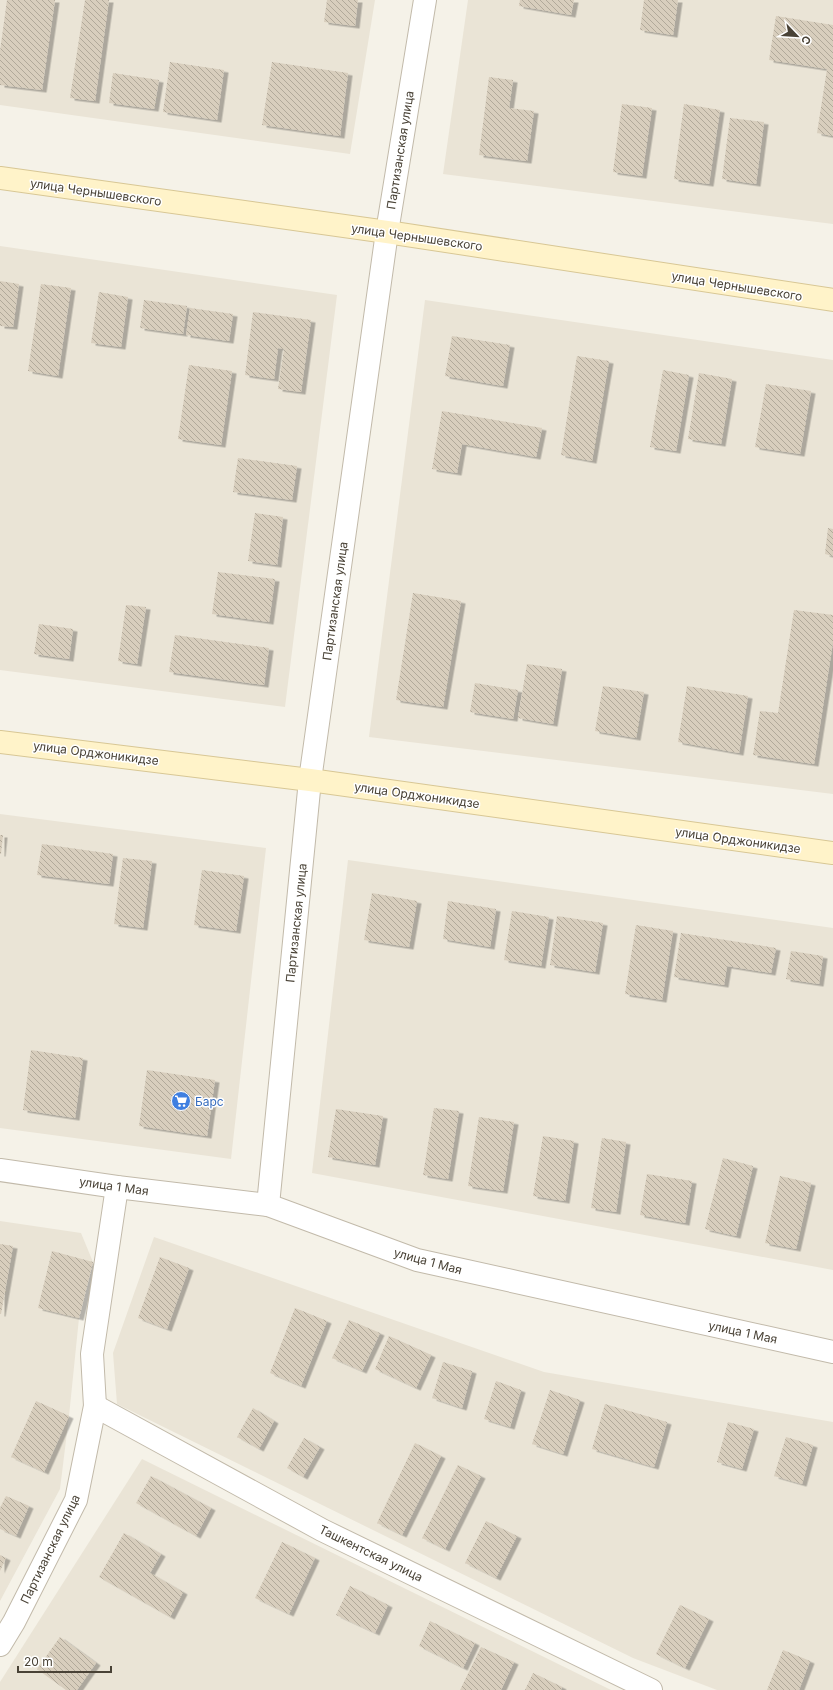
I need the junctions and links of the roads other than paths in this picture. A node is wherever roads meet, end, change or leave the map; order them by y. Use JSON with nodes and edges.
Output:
{"nodes":[{"id":1,"x":425,"y":0,"type":"edge"},
{"id":2,"x":0,"y":178,"type":"edge"},
{"id":3,"x":387,"y":232,"type":"junction"},
{"id":4,"x":833,"y":300,"type":"edge"},
{"id":5,"x":0,"y":742,"type":"edge"},
{"id":6,"x":310,"y":780,"type":"junction"},
{"id":7,"x":833,"y":853,"type":"edge"},
{"id":8,"x":0,"y":1170,"type":"edge"},
{"id":9,"x":117,"y":1187,"type":"junction"},
{"id":10,"x":268,"y":1205,"type":"junction"},
{"id":11,"x":833,"y":1352,"type":"edge"},
{"id":12,"x":95,"y":1406,"type":"junction"},
{"id":13,"x":0,"y":1645,"type":"edge"},
{"id":14,"x":651,"y":1690,"type":"edge"}],
"edges":[{"from":1,"to":3,"type":"street","name":"Партизанская улица"},
{"from":2,"to":3,"type":"street","name":"улица Чернышевского"},
{"from":3,"to":4,"type":"street","name":"улица Чернышевского"},
{"from":3,"to":6,"type":"street","name":"Партизанская улица"},
{"from":5,"to":6,"type":"street","name":"улица Орджоникидзе"},
{"from":6,"to":7,"type":"street","name":"улица Орджоникидзе"},
{"from":6,"to":10,"type":"street","name":"Партизанская улица"},
{"from":8,"to":9,"type":"street","name":"улица 1 Мая"},
{"from":9,"to":10,"type":"street","name":"улица 1 Мая"},
{"from":9,"to":12,"type":"street","name":"Партизанская улица"},
{"from":10,"to":11,"type":"street","name":"улица 1 Мая"},
{"from":12,"to":13,"type":"street","name":"Партизанская улица"},
{"from":12,"to":14,"type":"street","name":"Ташкентская улица"}]}
